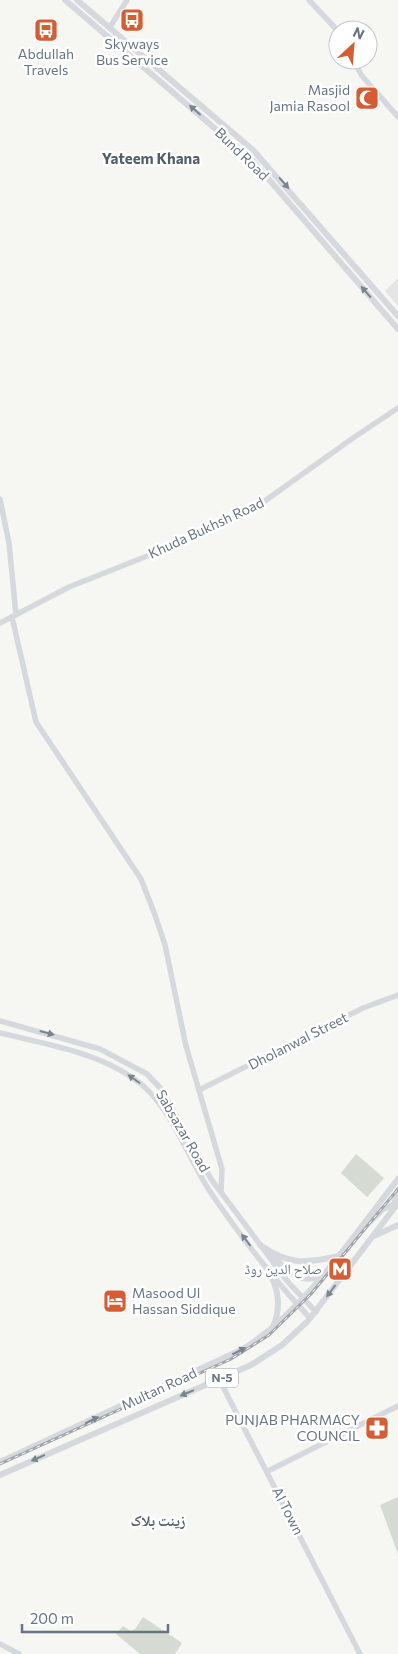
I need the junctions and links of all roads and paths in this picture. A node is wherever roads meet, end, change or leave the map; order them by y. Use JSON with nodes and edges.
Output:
{"nodes":[{"id":1,"x":65,"y":0,"type":"edge"},
{"id":2,"x":77,"y":0,"type":"edge"},
{"id":3,"x":126,"y":0,"type":"edge"},
{"id":4,"x":309,"y":0,"type":"edge"},
{"id":5,"x":328,"y":20,"type":"edge"},
{"id":6,"x":110,"y":27,"type":"junction"},
{"id":7,"x":359,"y":70,"type":"edge"},
{"id":8,"x":398,"y":117,"type":"edge"},
{"id":9,"x":398,"y":316,"type":"edge"},
{"id":10,"x":398,"y":329,"type":"edge"},
{"id":11,"x":398,"y":408,"type":"edge"},
{"id":12,"x":0,"y":499,"type":"edge"},
{"id":13,"x":14,"y":616,"type":"junction"},
{"id":14,"x":0,"y":624,"type":"edge"},
{"id":15,"x":398,"y":995,"type":"edge"},
{"id":16,"x":0,"y":1021,"type":"edge"},
{"id":17,"x":0,"y":1033,"type":"edge"},
{"id":18,"x":199,"y":1090,"type":"junction"},
{"id":19,"x":211,"y":1179,"type":"junction"},
{"id":20,"x":398,"y":1179,"type":"edge"},
{"id":21,"x":206,"y":1185,"type":"junction"},
{"id":22,"x":398,"y":1190,"type":"edge"},
{"id":23,"x":221,"y":1192,"type":"junction"},
{"id":24,"x":396,"y":1207,"type":"edge"},
{"id":25,"x":398,"y":1225,"type":"edge"},
{"id":26,"x":354,"y":1238,"type":"junction"},
{"id":27,"x":371,"y":1238,"type":"junction"},
{"id":28,"x":260,"y":1245,"type":"junction"},
{"id":29,"x":272,"y":1254,"type":"junction"},
{"id":30,"x":338,"y":1256,"type":"junction"},
{"id":31,"x":268,"y":1269,"type":"junction"},
{"id":32,"x":323,"y":1274,"type":"junction"},
{"id":33,"x":300,"y":1301,"type":"junction"},
{"id":34,"x":316,"y":1312,"type":"junction"},
{"id":35,"x":310,"y":1318,"type":"junction"},
{"id":36,"x":272,"y":1330,"type":"junction"},
{"id":37,"x":219,"y":1379,"type":"junction"},
{"id":38,"x":398,"y":1406,"type":"edge"},
{"id":39,"x":0,"y":1462,"type":"edge"},
{"id":40,"x":268,"y":1472,"type":"junction"},
{"id":41,"x":0,"y":1475,"type":"edge"},
{"id":42,"x":0,"y":1644,"type":"edge"},
{"id":43,"x":19,"y":1654,"type":"edge"},
{"id":44,"x":360,"y":1654,"type":"edge"}],
"edges":[{"from":10,"to":1,"type":"main road","name":"Bund Road","one_way":true},
{"from":2,"to":6,"type":"main road","name":"Bund Road"},
{"from":3,"to":6,"type":"street"},
{"from":4,"to":5,"type":"street"},
{"from":6,"to":9,"type":"main road","name":"Bund Road","one_way":true},
{"from":7,"to":8,"type":"street"},
{"from":11,"to":13,"type":"street","name":"Khuda Bukhsh Road"},
{"from":12,"to":13,"type":"street"},
{"from":13,"to":14,"type":"street","name":"Khuda Bukhsh Road"},
{"from":13,"to":18,"type":"street"},
{"from":15,"to":18,"type":"street","name":"Dholanwal Street"},
{"from":16,"to":19,"type":"street","name":"Sabsazar Road","one_way":true},
{"from":21,"to":17,"type":"street","name":"Sabsazar Road","one_way":true},
{"from":18,"to":23,"type":"street"},
{"from":19,"to":21,"type":"street"},
{"from":19,"to":23,"type":"street","name":"Sabsazar Road"},
{"from":20,"to":26,"type":"main road","name":"Multan Road","number":"N-5"},
{"from":31,"to":21,"type":"street","name":"Sabsazar Road","one_way":true},
{"from":22,"to":24,"type":"main road"},
{"from":23,"to":28,"type":"street","name":"Sabsazar Road"},
{"from":24,"to":26,"type":"main road"},
{"from":24,"to":27,"type":"main road","name":"Multan Road","number":"N-5"},
{"from":25,"to":27,"type":"main road"},
{"from":26,"to":30,"type":"main road","name":"Multan Road","number":"N-5"},
{"from":27,"to":34,"type":"main road","name":"Multan Road","number":"N-5","one_way":true},
{"from":28,"to":29,"type":"main road"},
{"from":28,"to":33,"type":"street","name":"Sabsazar Road"},
{"from":29,"to":30,"type":"main road"},
{"from":29,"to":32,"type":"main road"},
{"from":30,"to":32,"type":"main road","name":"Multan Road","number":"N-5"},
{"from":31,"to":33,"type":"street","name":"Sabsazar Road"},
{"from":31,"to":36,"type":"main road"},
{"from":32,"to":33,"type":"main road","name":"Multan Road","number":"N-5"},
{"from":33,"to":34,"type":"street","name":"Sabsazar Road"},
{"from":33,"to":35,"type":"street","name":"Sabsazar Road"},
{"from":33,"to":36,"type":"main road","name":"Multan Road","number":"N-5"},
{"from":34,"to":35,"type":"main road","name":"Multan Road","number":"N-5"},
{"from":35,"to":37,"type":"main road","name":"Multan Road","number":"N-5"},
{"from":39,"to":36,"type":"main road","name":"Multan Road","number":"N-5","one_way":true},
{"from":37,"to":40,"type":"street"},
{"from":37,"to":41,"type":"main road","name":"Multan Road","number":"N-5","one_way":true},
{"from":38,"to":40,"type":"street","name":"AI Town"},
{"from":40,"to":44,"type":"street","name":"AI Town"},
{"from":42,"to":43,"type":"street"}]}
